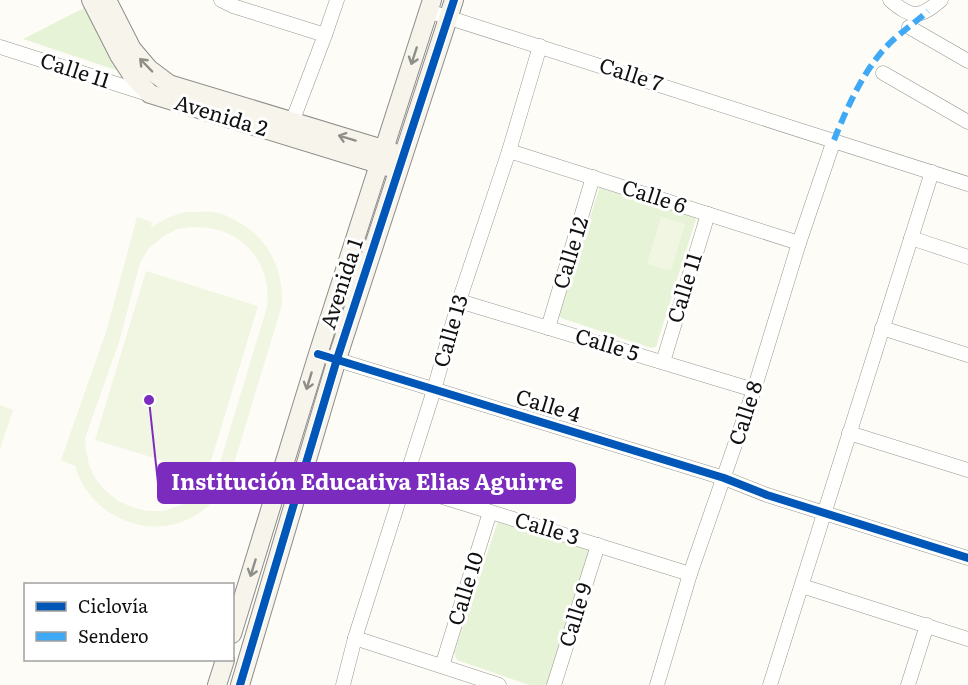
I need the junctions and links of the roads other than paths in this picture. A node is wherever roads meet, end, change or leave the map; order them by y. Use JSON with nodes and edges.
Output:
{"nodes":[{"id":1,"x":91,"y":0,"type":"edge"},
{"id":2,"x":107,"y":0,"type":"edge"},
{"id":3,"x":337,"y":0,"type":"edge"},
{"id":4,"x":454,"y":0,"type":"edge"},
{"id":5,"x":890,"y":0,"type":"edge"},
{"id":6,"x":941,"y":0,"type":"edge"},
{"id":7,"x":230,"y":2,"type":"edge"},
{"id":8,"x":430,"y":5,"type":"edge"},
{"id":9,"x":448,"y":18,"type":"junction"},
{"id":10,"x":909,"y":27,"type":"dead end"},
{"id":11,"x":325,"y":35,"type":"junction"},
{"id":12,"x":540,"y":46,"type":"junction"},
{"id":13,"x":0,"y":47,"type":"edge"},
{"id":14,"x":968,"y":61,"type":"edge"},
{"id":15,"x":883,"y":73,"type":"dead end"},
{"id":16,"x":150,"y":94,"type":"junction"},
{"id":17,"x":968,"y":122,"type":"edge"},
{"id":18,"x":290,"y":129,"type":"junction"},
{"id":19,"x":834,"y":140,"type":"junction"},
{"id":20,"x":508,"y":151,"type":"junction"},
{"id":21,"x":381,"y":157,"type":"junction"},
{"id":22,"x":401,"y":163,"type":"junction"},
{"id":23,"x":932,"y":172,"type":"junction"},
{"id":24,"x":593,"y":177,"type":"junction"},
{"id":25,"x":966,"y":179,"type":"edge"},
{"id":26,"x":708,"y":214,"type":"junction"},
{"id":27,"x":911,"y":238,"type":"junction"},
{"id":28,"x":799,"y":243,"type":"junction"},
{"id":29,"x":968,"y":257,"type":"edge"},
{"id":30,"x":459,"y":301,"type":"junction"},
{"id":31,"x":548,"y":328,"type":"junction"},
{"id":32,"x":882,"y":328,"type":"junction"},
{"id":33,"x":318,"y":354,"type":"junction"},
{"id":34,"x":968,"y":355,"type":"edge"},
{"id":35,"x":337,"y":359,"type":"junction"},
{"id":36,"x":663,"y":362,"type":"junction"},
{"id":37,"x":434,"y":390,"type":"junction"},
{"id":38,"x":754,"y":390,"type":"junction"},
{"id":39,"x":849,"y":433,"type":"junction"},
{"id":40,"x":968,"y":470,"type":"edge"},
{"id":41,"x":724,"y":478,"type":"junction"},
{"id":42,"x":404,"y":485,"type":"junction"},
{"id":43,"x":490,"y":512,"type":"junction"},
{"id":44,"x":824,"y":513,"type":"junction"},
{"id":45,"x":598,"y":545,"type":"junction"},
{"id":46,"x":968,"y":558,"type":"edge"},
{"id":47,"x":690,"y":574,"type":"junction"},
{"id":48,"x":802,"y":586,"type":"junction"},
{"id":49,"x":927,"y":625,"type":"junction"},
{"id":50,"x":234,"y":627,"type":"edge"},
{"id":51,"x":355,"y":638,"type":"junction"},
{"id":52,"x":968,"y":639,"type":"edge"},
{"id":53,"x":225,"y":661,"type":"edge"},
{"id":54,"x":442,"y":666,"type":"junction"},
{"id":55,"x":775,"y":684,"type":"edge"},
{"id":56,"x":217,"y":685,"type":"edge"},
{"id":57,"x":240,"y":685,"type":"edge"},
{"id":58,"x":343,"y":685,"type":"edge"},
{"id":59,"x":499,"y":685,"type":"edge"},
{"id":60,"x":554,"y":685,"type":"edge"},
{"id":61,"x":657,"y":685,"type":"edge"},
{"id":62,"x":908,"y":685,"type":"edge"}],
"edges":[{"from":1,"to":16,"type":"street","name":"Avenida 2"},
{"from":18,"to":2,"type":"street","name":"Avenida 2","one_way":true},
{"from":3,"to":11,"type":"street"},
{"from":4,"to":9,"type":"street","name":"Avenida 1"},
{"from":5,"to":6,"type":"street"},
{"from":7,"to":11,"type":"street"},
{"from":8,"to":9,"type":"street","name":"Calle 7"},
{"from":8,"to":21,"type":"street","name":"Avenida 1","one_way":true},
{"from":9,"to":12,"type":"street","name":"Calle 7"},
{"from":9,"to":22,"type":"street","name":"Avenida 1"},
{"from":10,"to":14,"type":"street"},
{"from":11,"to":18,"type":"street"},
{"from":12,"to":19,"type":"street","name":"Calle 7"},
{"from":12,"to":20,"type":"street","name":"Calle 13"},
{"from":13,"to":16,"type":"street","name":"Calle 11"},
{"from":15,"to":17,"type":"street"},
{"from":16,"to":18,"type":"street","name":"Avenida 2"},
{"from":18,"to":21,"type":"street","name":"Avenida 2"},
{"from":19,"to":23,"type":"street","name":"Calle 7"},
{"from":19,"to":28,"type":"street","name":"Calle 8"},
{"from":20,"to":24,"type":"street","name":"Calle 6"},
{"from":20,"to":30,"type":"street","name":"Calle 13"},
{"from":21,"to":22,"type":"street","name":"Avenida 2"},
{"from":21,"to":33,"type":"street","name":"Avenida 1"},
{"from":22,"to":35,"type":"street","name":"Avenida 1"},
{"from":23,"to":25,"type":"street","name":"Calle 7"},
{"from":23,"to":27,"type":"street"},
{"from":24,"to":26,"type":"street","name":"Calle 6"},
{"from":24,"to":31,"type":"street","name":"Calle 12"},
{"from":26,"to":28,"type":"street","name":"Calle 6"},
{"from":26,"to":36,"type":"street","name":"Calle 11"},
{"from":27,"to":29,"type":"street"},
{"from":27,"to":32,"type":"street"},
{"from":28,"to":38,"type":"street","name":"Calle 8"},
{"from":30,"to":31,"type":"street","name":"Calle 5"},
{"from":30,"to":37,"type":"street","name":"Calle 13"},
{"from":31,"to":36,"type":"street","name":"Calle 5"},
{"from":32,"to":34,"type":"street"},
{"from":32,"to":39,"type":"street"},
{"from":33,"to":35,"type":"street","name":"Calle 4"},
{"from":33,"to":50,"type":"street","name":"Avenida 1","one_way":true},
{"from":35,"to":37,"type":"street","name":"Calle 4"},
{"from":35,"to":57,"type":"street","name":"Avenida 1"},
{"from":36,"to":38,"type":"street","name":"Calle 5"},
{"from":37,"to":41,"type":"street","name":"Calle 4"},
{"from":37,"to":42,"type":"street","name":"Calle 13"},
{"from":38,"to":41,"type":"street","name":"Calle 8"},
{"from":39,"to":40,"type":"street"},
{"from":39,"to":44,"type":"street"},
{"from":41,"to":44,"type":"street","name":"Calle 4"},
{"from":41,"to":47,"type":"street","name":"Calle 8"},
{"from":42,"to":43,"type":"street","name":"Calle 3"},
{"from":42,"to":51,"type":"street","name":"Calle 13"},
{"from":43,"to":45,"type":"street","name":"Calle 3"},
{"from":43,"to":54,"type":"street","name":"Calle 10"},
{"from":44,"to":46,"type":"street","name":"Calle 4"},
{"from":44,"to":48,"type":"street"},
{"from":45,"to":47,"type":"street","name":"Calle 3"},
{"from":45,"to":60,"type":"street","name":"Calle 9"},
{"from":47,"to":61,"type":"street","name":"Calle 8"},
{"from":48,"to":49,"type":"street"},
{"from":48,"to":55,"type":"street"},
{"from":49,"to":52,"type":"street"},
{"from":49,"to":62,"type":"street"},
{"from":51,"to":54,"type":"street"},
{"from":51,"to":58,"type":"street","name":"Calle 13"},
{"from":53,"to":56,"type":"street"},
{"from":54,"to":59,"type":"street"}]}
